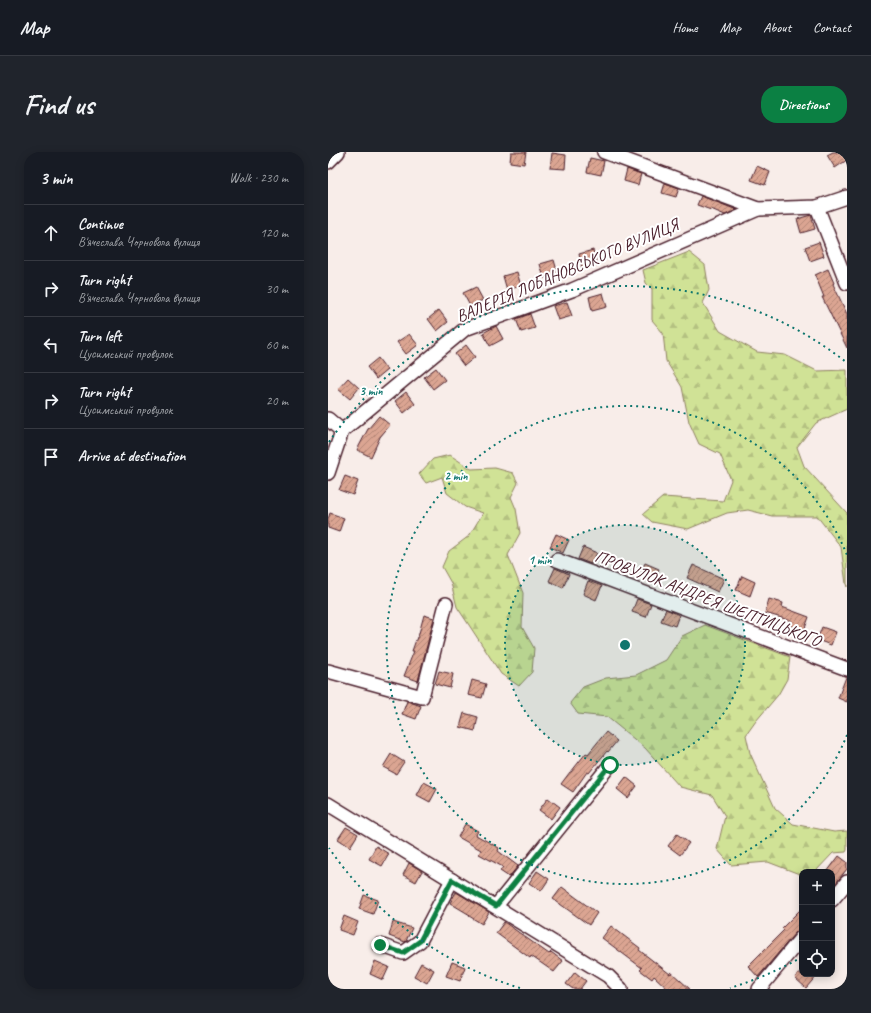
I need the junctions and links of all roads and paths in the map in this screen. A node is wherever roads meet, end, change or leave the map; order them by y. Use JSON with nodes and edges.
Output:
{"nodes":[{"id":1,"x":338,"y":152,"type":"edge"},
{"id":2,"x":604,"y":152,"type":"edge"},
{"id":3,"x":328,"y":162,"type":"edge"},
{"id":4,"x":847,"y":197,"type":"edge"},
{"id":5,"x":817,"y":207,"type":"junction"},
{"id":6,"x":758,"y":209,"type":"junction"},
{"id":7,"x":847,"y":283,"type":"edge"},
{"id":8,"x":328,"y":419,"type":"edge"},
{"id":9,"x":342,"y":431,"type":"junction"},
{"id":10,"x":328,"y":472,"type":"edge"},
{"id":11,"x":557,"y":560,"type":"dead end"},
{"id":12,"x":446,"y":604,"type":"dead end"},
{"id":13,"x":847,"y":669,"type":"edge"},
{"id":14,"x":328,"y":671,"type":"edge"},
{"id":15,"x":610,"y":765,"type":"dead end"},
{"id":16,"x":328,"y":804,"type":"edge"},
{"id":17,"x":452,"y":880,"type":"junction"},
{"id":18,"x":847,"y":882,"type":"edge"},
{"id":19,"x":835,"y":896,"type":"edge"},
{"id":20,"x":496,"y":906,"type":"junction"},
{"id":21,"x":799,"y":941,"type":"edge"},
{"id":22,"x":380,"y":945,"type":"dead end"},
{"id":23,"x":621,"y":989,"type":"edge"},
{"id":24,"x":759,"y":989,"type":"edge"}],
"edges":[{"from":1,"to":3,"type":"street"},
{"from":2,"to":6,"type":"street"},
{"from":4,"to":5,"type":"street"},
{"from":5,"to":6,"type":"street"},
{"from":5,"to":7,"type":"street"},
{"from":6,"to":9,"type":"street","name":"ВАЛЕРІЯ ЛОБАНОВСЬКОГО ВУЛИЦЯ"},
{"from":8,"to":9,"type":"street"},
{"from":9,"to":10,"type":"street"},
{"from":11,"to":13,"type":"street","name":"ПРОВУЛОК АНДРЕЯ ШЕПТИЦЬКОГО"},
{"from":12,"to":14,"type":"street"},
{"from":15,"to":20,"type":"street"},
{"from":16,"to":17,"type":"street"},
{"from":17,"to":20,"type":"street"},
{"from":17,"to":22,"type":"street"},
{"from":18,"to":19,"type":"street"},
{"from":20,"to":23,"type":"street"},
{"from":21,"to":24,"type":"street"}]}
